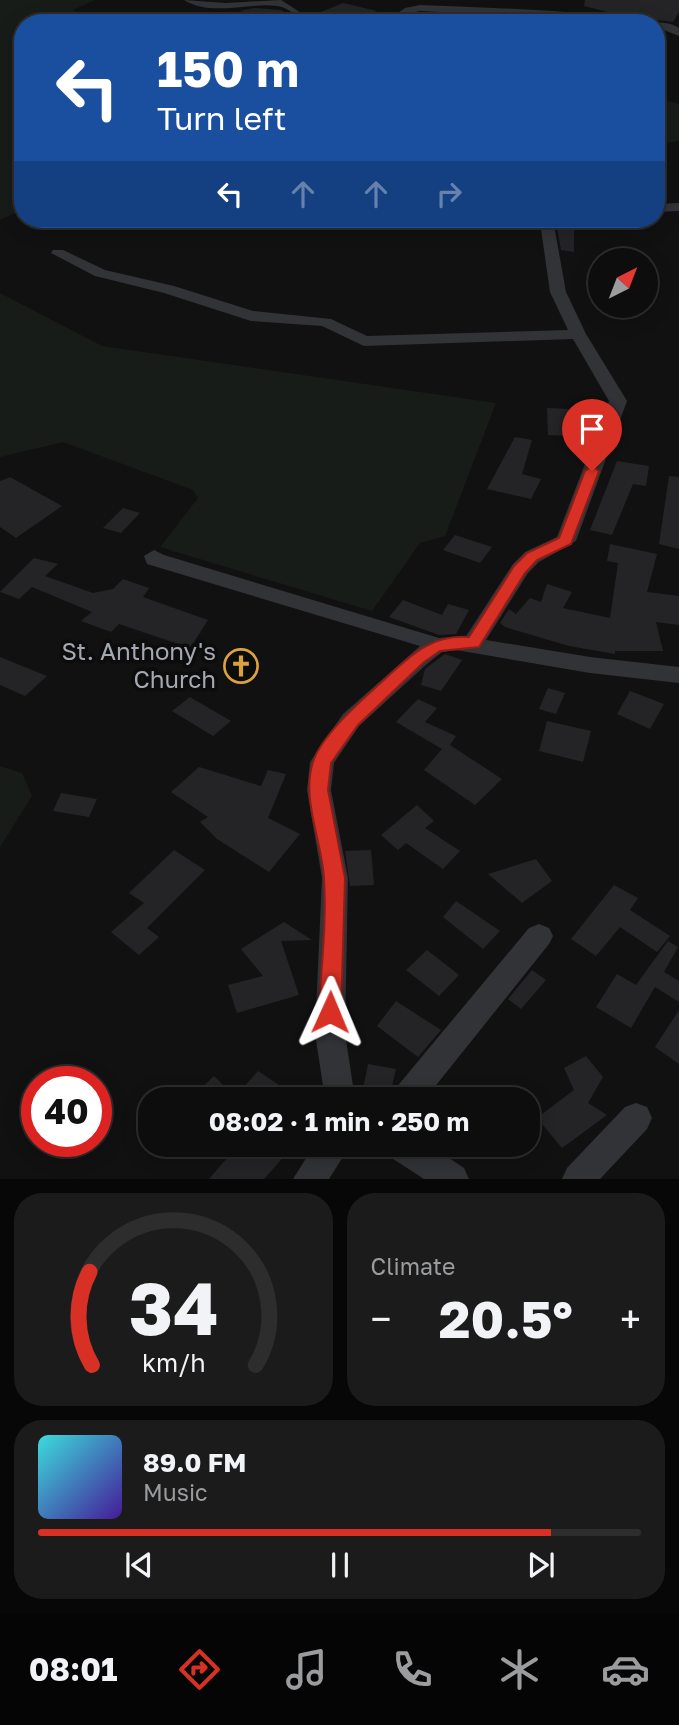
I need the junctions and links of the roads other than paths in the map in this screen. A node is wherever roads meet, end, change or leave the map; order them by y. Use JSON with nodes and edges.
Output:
{"nodes":[{"id":1,"x":189,"y":0,"type":"edge"},
{"id":2,"x":520,"y":0,"type":"edge"},
{"id":3,"x":522,"y":12,"type":"junction"},
{"id":4,"x":298,"y":14,"type":"edge"},
{"id":5,"x":402,"y":14,"type":"edge"},
{"id":6,"x":568,"y":14,"type":"edge"},
{"id":7,"x":551,"y":228,"type":"edge"},
{"id":8,"x":58,"y":253,"type":"dead end"},
{"id":9,"x":578,"y":334,"type":"junction"},
{"id":10,"x":154,"y":556,"type":"dead end"},
{"id":11,"x":473,"y":643,"type":"junction"},
{"id":12,"x":435,"y":646,"type":"junction"},
{"id":13,"x":679,"y":675,"type":"edge"},
{"id":14,"x":539,"y":936,"type":"dead end"},
{"id":15,"x":338,"y":1087,"type":"edge"},
{"id":16,"x":416,"y":1087,"type":"edge"},
{"id":17,"x":636,"y":1118,"type":"dead end"},
{"id":18,"x":325,"y":1157,"type":"edge"},
{"id":19,"x":418,"y":1157,"type":"edge"},
{"id":20,"x":309,"y":1179,"type":"edge"},
{"id":21,"x":453,"y":1179,"type":"edge"},
{"id":22,"x":578,"y":1179,"type":"edge"}],
"edges":[{"from":1,"to":4,"type":"street"},
{"from":2,"to":3,"type":"street"},
{"from":3,"to":5,"type":"street"},
{"from":3,"to":6,"type":"street"},
{"from":7,"to":9,"type":"street"},
{"from":8,"to":9,"type":"street"},
{"from":9,"to":11,"type":"street"},
{"from":10,"to":12,"type":"street"},
{"from":11,"to":12,"type":"street"},
{"from":11,"to":13,"type":"street"},
{"from":12,"to":15,"type":"street"},
{"from":14,"to":16,"type":"street"},
{"from":17,"to":22,"type":"street"},
{"from":18,"to":20,"type":"street"},
{"from":19,"to":21,"type":"street"}]}
